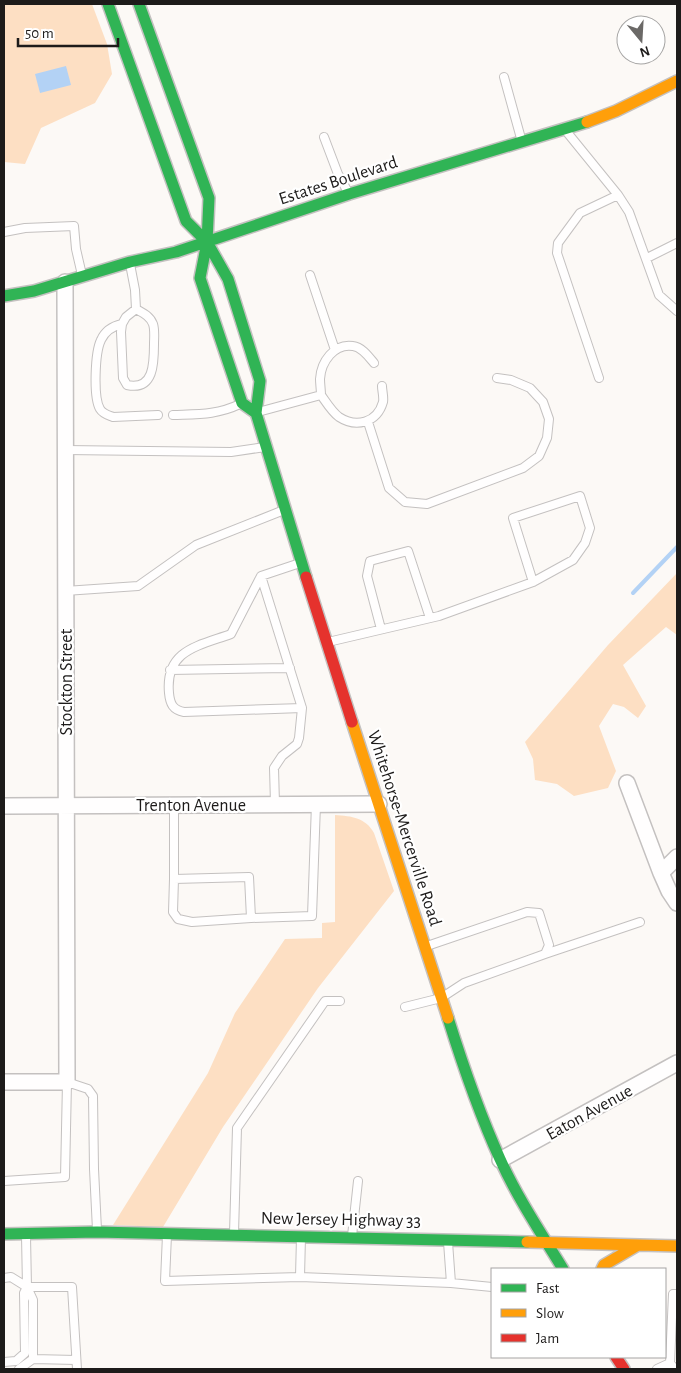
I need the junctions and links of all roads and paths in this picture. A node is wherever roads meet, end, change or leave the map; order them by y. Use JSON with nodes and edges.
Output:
{"nodes":[{"id":1,"x":108,"y":4,"type":"edge"},
{"id":2,"x":139,"y":4,"type":"edge"},
{"id":3,"x":504,"y":77,"type":"dead end"},
{"id":4,"x":677,"y":81,"type":"edge"},
{"id":5,"x":564,"y":128,"type":"junction"},
{"id":6,"x":324,"y":137,"type":"dead end"},
{"id":7,"x":522,"y":142,"type":"junction"},
{"id":8,"x":349,"y":194,"type":"junction"},
{"id":9,"x":618,"y":195,"type":"junction"},
{"id":10,"x":4,"y":232,"type":"edge"},
{"id":11,"x":207,"y":242,"type":"junction"},
{"id":12,"x":677,"y":243,"type":"edge"},
{"id":13,"x":647,"y":258,"type":"junction"},
{"id":14,"x":130,"y":262,"type":"junction"},
{"id":15,"x":310,"y":275,"type":"dead end"},
{"id":16,"x":82,"y":276,"type":"junction"},
{"id":17,"x":64,"y":282,"type":"junction"},
{"id":18,"x":4,"y":296,"type":"edge"},
{"id":19,"x":136,"y":309,"type":"junction"},
{"id":20,"x":677,"y":312,"type":"edge"},
{"id":21,"x":122,"y":324,"type":"junction"},
{"id":22,"x":335,"y":350,"type":"junction"},
{"id":23,"x":374,"y":363,"type":"dead end"},
{"id":24,"x":497,"y":378,"type":"dead end"},
{"id":25,"x":599,"y":378,"type":"dead end"},
{"id":26,"x":382,"y":386,"type":"dead end"},
{"id":27,"x":321,"y":395,"type":"junction"},
{"id":28,"x":242,"y":403,"type":"junction"},
{"id":29,"x":256,"y":413,"type":"junction"},
{"id":30,"x":158,"y":415,"type":"dead end"},
{"id":31,"x":173,"y":415,"type":"dead end"},
{"id":32,"x":368,"y":422,"type":"junction"},
{"id":33,"x":267,"y":447,"type":"junction"},
{"id":34,"x":65,"y":450,"type":"junction"},
{"id":35,"x":286,"y":509,"type":"junction"},
{"id":36,"x":302,"y":562,"type":"junction"},
{"id":37,"x":261,"y":576,"type":"junction"},
{"id":38,"x":533,"y":582,"type":"junction"},
{"id":39,"x":65,"y":591,"type":"junction"},
{"id":40,"x":430,"y":618,"type":"junction"},
{"id":41,"x":381,"y":629,"type":"junction"},
{"id":42,"x":326,"y":642,"type":"junction"},
{"id":43,"x":290,"y":668,"type":"junction"},
{"id":44,"x":170,"y":670,"type":"junction"},
{"id":45,"x":302,"y":708,"type":"junction"},
{"id":46,"x":627,"y":783,"type":"dead end"},
{"id":47,"x":275,"y":804,"type":"junction"},
{"id":48,"x":316,"y":804,"type":"junction"},
{"id":49,"x":378,"y":804,"type":"junction"},
{"id":50,"x":174,"y":805,"type":"junction"},
{"id":51,"x":4,"y":806,"type":"edge"},
{"id":52,"x":66,"y":806,"type":"junction"},
{"id":53,"x":677,"y":857,"type":"edge"},
{"id":54,"x":661,"y":873,"type":"junction"},
{"id":55,"x":174,"y":879,"type":"junction"},
{"id":56,"x":677,"y":903,"type":"edge"},
{"id":57,"x":252,"y":918,"type":"junction"},
{"id":58,"x":640,"y":922,"type":"dead end"},
{"id":59,"x":425,"y":946,"type":"junction"},
{"id":60,"x":545,"y":954,"type":"junction"},
{"id":61,"x":441,"y":998,"type":"junction"},
{"id":62,"x":340,"y":1001,"type":"dead end"},
{"id":63,"x":405,"y":1008,"type":"dead end"},
{"id":64,"x":677,"y":1063,"type":"edge"},
{"id":65,"x":4,"y":1082,"type":"edge"},
{"id":66,"x":67,"y":1082,"type":"junction"},
{"id":67,"x":500,"y":1160,"type":"junction"},
{"id":68,"x":4,"y":1181,"type":"edge"},
{"id":69,"x":358,"y":1181,"type":"dead end"},
{"id":70,"x":97,"y":1232,"type":"junction"},
{"id":71,"x":167,"y":1233,"type":"junction"},
{"id":72,"x":4,"y":1234,"type":"edge"},
{"id":73,"x":26,"y":1234,"type":"junction"},
{"id":74,"x":234,"y":1234,"type":"junction"},
{"id":75,"x":301,"y":1236,"type":"junction"},
{"id":76,"x":352,"y":1237,"type":"junction"},
{"id":77,"x":448,"y":1240,"type":"junction"},
{"id":78,"x":547,"y":1242,"type":"junction"},
{"id":79,"x":638,"y":1245,"type":"junction"},
{"id":80,"x":677,"y":1246,"type":"edge"},
{"id":81,"x":562,"y":1268,"type":"edge"},
{"id":82,"x":602,"y":1268,"type":"edge"},
{"id":83,"x":300,"y":1277,"type":"junction"},
{"id":84,"x":4,"y":1278,"type":"edge"},
{"id":85,"x":451,"y":1283,"type":"junction"},
{"id":86,"x":27,"y":1287,"type":"junction"},
{"id":87,"x":491,"y":1288,"type":"edge"},
{"id":88,"x":677,"y":1294,"type":"edge"},
{"id":89,"x":617,"y":1358,"type":"edge"},
{"id":90,"x":33,"y":1359,"type":"junction"},
{"id":91,"x":76,"y":1360,"type":"junction"},
{"id":92,"x":4,"y":1362,"type":"edge"},
{"id":93,"x":672,"y":1366,"type":"edge"},
{"id":94,"x":19,"y":1369,"type":"edge"},
{"id":95,"x":77,"y":1369,"type":"edge"},
{"id":96,"x":624,"y":1369,"type":"edge"},
{"id":97,"x":657,"y":1369,"type":"edge"}],
"edges":[{"from":1,"to":11,"type":"main road","name":"Whitehorse-Mercerville Road"},
{"from":2,"to":11,"type":"main road"},
{"from":3,"to":7,"type":"lane"},
{"from":4,"to":5,"type":"main road","name":"Estates Boulevard"},
{"from":5,"to":7,"type":"main road","name":"Estates Boulevard"},
{"from":5,"to":9,"type":"lane"},
{"from":6,"to":8,"type":"lane"},
{"from":7,"to":8,"type":"main road","name":"Estates Boulevard"},
{"from":8,"to":11,"type":"main road","name":"Estates Boulevard"},
{"from":9,"to":13,"type":"lane"},
{"from":9,"to":25,"type":"lane"},
{"from":10,"to":16,"type":"lane"},
{"from":11,"to":14,"type":"main road","name":"Estates Boulevard"},
{"from":11,"to":28,"type":"main road"},
{"from":11,"to":29,"type":"main road","name":"Whitehorse-Mercerville Road"},
{"from":12,"to":13,"type":"lane"},
{"from":13,"to":20,"type":"lane"},
{"from":14,"to":16,"type":"main road","name":"Estates Boulevard"},
{"from":14,"to":19,"type":"lane"},
{"from":15,"to":22,"type":"lane"},
{"from":16,"to":17,"type":"main road","name":"Estates Boulevard"},
{"from":17,"to":18,"type":"main road","name":"Estates Boulevard"},
{"from":17,"to":34,"type":"street","name":"Stockton Street"},
{"from":19,"to":21,"type":"lane"},
{"from":19,"to":21,"type":"lane"},
{"from":21,"to":30,"type":"lane"},
{"from":22,"to":23,"type":"lane"},
{"from":22,"to":27,"type":"lane"},
{"from":24,"to":32,"type":"lane"},
{"from":26,"to":32,"type":"lane"},
{"from":27,"to":29,"type":"lane"},
{"from":27,"to":32,"type":"lane"},
{"from":28,"to":29,"type":"main road"},
{"from":28,"to":31,"type":"lane"},
{"from":29,"to":33,"type":"main road","name":"Whitehorse-Mercerville Road"},
{"from":33,"to":34,"type":"lane"},
{"from":33,"to":35,"type":"main road","name":"Whitehorse-Mercerville Road"},
{"from":34,"to":39,"type":"street","name":"Stockton Street"},
{"from":35,"to":36,"type":"main road","name":"Whitehorse-Mercerville Road"},
{"from":35,"to":39,"type":"lane"},
{"from":36,"to":37,"type":"lane"},
{"from":36,"to":42,"type":"main road","name":"Whitehorse-Mercerville Road"},
{"from":37,"to":43,"type":"lane"},
{"from":37,"to":44,"type":"lane"},
{"from":38,"to":38,"type":"lane"},
{"from":38,"to":40,"type":"lane"},
{"from":39,"to":52,"type":"street","name":"Stockton Street"},
{"from":40,"to":41,"type":"lane"},
{"from":40,"to":41,"type":"lane"},
{"from":41,"to":42,"type":"lane"},
{"from":42,"to":49,"type":"main road","name":"Whitehorse-Mercerville Road"},
{"from":43,"to":44,"type":"lane"},
{"from":43,"to":45,"type":"lane"},
{"from":44,"to":45,"type":"lane"},
{"from":45,"to":47,"type":"lane"},
{"from":46,"to":54,"type":"street"},
{"from":47,"to":48,"type":"street","name":"Trenton Avenue"},
{"from":47,"to":50,"type":"street","name":"Trenton Avenue"},
{"from":48,"to":49,"type":"street","name":"Trenton Avenue"},
{"from":48,"to":57,"type":"lane"},
{"from":49,"to":59,"type":"main road","name":"Whitehorse-Mercerville Road"},
{"from":50,"to":52,"type":"street","name":"Trenton Avenue"},
{"from":50,"to":55,"type":"lane"},
{"from":51,"to":52,"type":"street","name":"Trenton Avenue"},
{"from":52,"to":66,"type":"street","name":"Stockton Street"},
{"from":53,"to":54,"type":"street"},
{"from":54,"to":56,"type":"street"},
{"from":55,"to":57,"type":"lane"},
{"from":55,"to":57,"type":"lane"},
{"from":58,"to":60,"type":"lane"},
{"from":59,"to":60,"type":"lane"},
{"from":59,"to":61,"type":"main road","name":"Whitehorse-Mercerville Road"},
{"from":60,"to":61,"type":"lane"},
{"from":61,"to":63,"type":"lane"},
{"from":61,"to":67,"type":"main road","name":"Whitehorse-Mercerville Road"},
{"from":62,"to":74,"type":"lane"},
{"from":64,"to":67,"type":"street","name":"Eaton Avenue"},
{"from":65,"to":66,"type":"street"},
{"from":66,"to":68,"type":"lane"},
{"from":66,"to":70,"type":"lane"},
{"from":67,"to":78,"type":"main road","name":"Whitehorse-Mercerville Road"},
{"from":69,"to":76,"type":"lane"},
{"from":70,"to":71,"type":"main road","name":"New Jersey Highway 33"},
{"from":70,"to":73,"type":"main road","name":"New Jersey Highway 33"},
{"from":71,"to":74,"type":"main road","name":"New Jersey Highway 33"},
{"from":71,"to":83,"type":"lane"},
{"from":72,"to":73,"type":"main road","name":"New Jersey Highway 33"},
{"from":73,"to":86,"type":"lane"},
{"from":74,"to":75,"type":"main road","name":"New Jersey Highway 33"},
{"from":75,"to":76,"type":"main road","name":"New Jersey Highway 33"},
{"from":75,"to":83,"type":"lane"},
{"from":76,"to":77,"type":"main road","name":"New Jersey Highway 33"},
{"from":77,"to":78,"type":"main road","name":"New Jersey Highway 33"},
{"from":77,"to":85,"type":"lane"},
{"from":78,"to":79,"type":"main road","name":"New Jersey Highway 33"},
{"from":78,"to":81,"type":"main road","name":"Whitehorse-Mercerville Road"},
{"from":79,"to":80,"type":"main road","name":"New Jersey Highway 33"},
{"from":79,"to":82,"type":"main road"},
{"from":83,"to":85,"type":"lane"},
{"from":84,"to":86,"type":"lane"},
{"from":85,"to":87,"type":"lane"},
{"from":86,"to":90,"type":"lane"},
{"from":86,"to":91,"type":"lane"},
{"from":86,"to":92,"type":"lane"},
{"from":88,"to":93,"type":"lane"},
{"from":89,"to":96,"type":"main road"},
{"from":90,"to":91,"type":"lane"},
{"from":90,"to":94,"type":"lane"},
{"from":91,"to":95,"type":"lane"},
{"from":93,"to":97,"type":"lane"}]}
